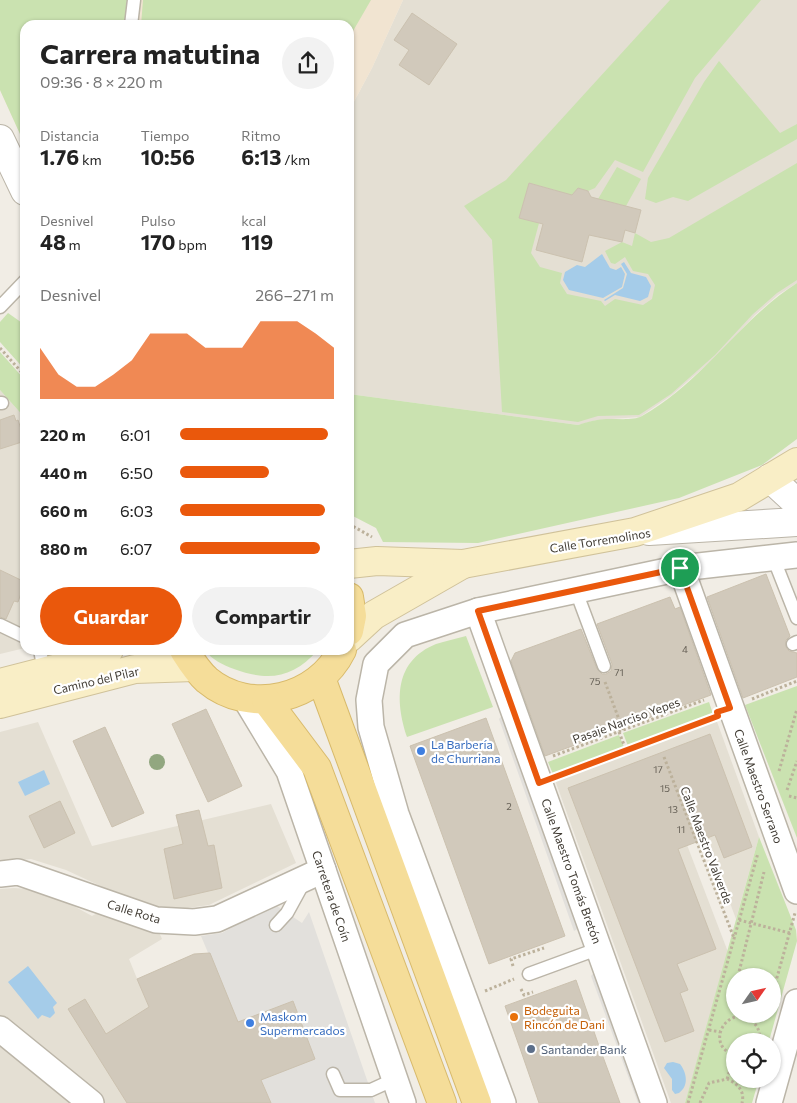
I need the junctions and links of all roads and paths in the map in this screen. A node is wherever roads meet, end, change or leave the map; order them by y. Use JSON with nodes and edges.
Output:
{"nodes":[{"id":1,"x":134,"y":0,"type":"edge"},
{"id":2,"x":132,"y":20,"type":"edge"},
{"id":3,"x":0,"y":139,"type":"edge"},
{"id":4,"x":20,"y":181,"type":"edge"},
{"id":5,"x":20,"y":286,"type":"edge"},
{"id":6,"x":0,"y":307,"type":"edge"},
{"id":7,"x":0,"y":348,"type":"edge"},
{"id":8,"x":20,"y":370,"type":"edge"},
{"id":9,"x":797,"y":462,"type":"edge"},
{"id":10,"x":770,"y":478,"type":"junction"},
{"id":11,"x":797,"y":503,"type":"edge"},
{"id":12,"x":797,"y":522,"type":"edge"},
{"id":13,"x":635,"y":532,"type":"junction"},
{"id":14,"x":785,"y":556,"type":"edge"},
{"id":15,"x":354,"y":563,"type":"edge"},
{"id":16,"x":463,"y":564,"type":"junction"},
{"id":17,"x":680,"y":568,"type":"junction"},
{"id":18,"x":576,"y":591,"type":"junction"},
{"id":19,"x":478,"y":611,"type":"junction"},
{"id":20,"x":797,"y":618,"type":"edge"},
{"id":21,"x":0,"y":625,"type":"edge"},
{"id":22,"x":354,"y":634,"type":"edge"},
{"id":23,"x":20,"y":635,"type":"edge"},
{"id":24,"x":100,"y":655,"type":"edge"},
{"id":25,"x":340,"y":655,"type":"edge"},
{"id":26,"x":189,"y":658,"type":"edge"},
{"id":27,"x":42,"y":661,"type":"edge"},
{"id":28,"x":604,"y":666,"type":"dead end"},
{"id":29,"x":321,"y":678,"type":"junction"},
{"id":30,"x":605,"y":681,"type":"dead end"},
{"id":31,"x":797,"y":681,"type":"edge"},
{"id":32,"x":0,"y":683,"type":"edge"},
{"id":33,"x":255,"y":699,"type":"junction"},
{"id":34,"x":0,"y":704,"type":"edge"},
{"id":35,"x":797,"y":709,"type":"edge"},
{"id":36,"x":724,"y":710,"type":"junction"},
{"id":37,"x":621,"y":731,"type":"junction"},
{"id":38,"x":343,"y":736,"type":"junction"},
{"id":39,"x":626,"y":750,"type":"junction"},
{"id":40,"x":664,"y":757,"type":"dead end"},
{"id":41,"x":797,"y":761,"type":"edge"},
{"id":42,"x":536,"y":773,"type":"junction"},
{"id":43,"x":778,"y":774,"type":"dead end"},
{"id":44,"x":388,"y":787,"type":"junction"},
{"id":45,"x":786,"y":795,"type":"junction"},
{"id":46,"x":797,"y":798,"type":"edge"},
{"id":47,"x":783,"y":803,"type":"dead end"},
{"id":48,"x":759,"y":850,"type":"dead end"},
{"id":49,"x":766,"y":867,"type":"dead end"},
{"id":50,"x":316,"y":873,"type":"junction"},
{"id":51,"x":0,"y":874,"type":"edge"},
{"id":52,"x":794,"y":899,"type":"edge"},
{"id":53,"x":739,"y":920,"type":"junction"},
{"id":54,"x":750,"y":922,"type":"junction"},
{"id":55,"x":276,"y":926,"type":"dead end"},
{"id":56,"x":790,"y":933,"type":"junction"},
{"id":57,"x":734,"y":939,"type":"junction"},
{"id":58,"x":600,"y":948,"type":"junction"},
{"id":59,"x":740,"y":968,"type":"edge"},
{"id":60,"x":780,"y":968,"type":"edge"},
{"id":61,"x":529,"y":974,"type":"dead end"},
{"id":62,"x":797,"y":1002,"type":"edge"},
{"id":63,"x":727,"y":1023,"type":"edge"},
{"id":64,"x":0,"y":1029,"type":"edge"},
{"id":65,"x":709,"y":1030,"type":"junction"},
{"id":66,"x":720,"y":1032,"type":"junction"},
{"id":67,"x":726,"y":1050,"type":"edge"},
{"id":68,"x":333,"y":1074,"type":"dead end"},
{"id":69,"x":726,"y":1079,"type":"edge"},
{"id":70,"x":741,"y":1088,"type":"edge"},
{"id":71,"x":398,"y":1096,"type":"edge"},
{"id":72,"x":91,"y":1103,"type":"edge"},
{"id":73,"x":442,"y":1103,"type":"edge"},
{"id":74,"x":478,"y":1103,"type":"edge"},
{"id":75,"x":503,"y":1103,"type":"edge"},
{"id":76,"x":654,"y":1103,"type":"edge"},
{"id":77,"x":688,"y":1103,"type":"edge"},
{"id":78,"x":700,"y":1103,"type":"edge"},
{"id":79,"x":742,"y":1103,"type":"edge"},
{"id":80,"x":769,"y":1103,"type":"edge"}],
"edges":[{"from":1,"to":2,"type":"lane"},
{"from":3,"to":4,"type":"street"},
{"from":5,"to":6,"type":"lane"},
{"from":7,"to":8,"type":"path"},
{"from":9,"to":10,"type":"main road"},
{"from":10,"to":11,"type":"street"},
{"from":10,"to":13,"type":"main road"},
{"from":12,"to":13,"type":"street","name":"Calle Torremolinos"},
{"from":13,"to":16,"type":"main road","name":"Calle Torremolinos"},
{"from":14,"to":17,"type":"street"},
{"from":14,"to":20,"type":"lane"},
{"from":15,"to":16,"type":"main road","name":"Calle Torremolinos"},
{"from":16,"to":22,"type":"main road","name":"Calle Torremolinos"},
{"from":17,"to":18,"type":"street"},
{"from":17,"to":36,"type":"street","name":"Calle Maestro Serrano"},
{"from":18,"to":19,"type":"street"},
{"from":18,"to":28,"type":"lane"},
{"from":19,"to":42,"type":"street","name":"Calle Maestro Tomás Bretón"},
{"from":19,"to":44,"type":"street"},
{"from":21,"to":23,"type":"lane"},
{"from":24,"to":27,"type":"main road","name":"Camino del Pilar"},
{"from":25,"to":29,"type":"main road"},
{"from":26,"to":33,"type":"main road"},
{"from":26,"to":34,"type":"main road","name":"Camino del Pilar"},
{"from":27,"to":32,"type":"main road","name":"Camino del Pilar"},
{"from":29,"to":33,"type":"main road"},
{"from":29,"to":38,"type":"main road"},
{"from":30,"to":37,"type":"path"},
{"from":31,"to":36,"type":"path"},
{"from":33,"to":50,"type":"street","name":"Carretera de Coín"},
{"from":33,"to":73,"type":"main road"},
{"from":35,"to":43,"type":"path"},
{"from":36,"to":37,"type":"path","name":"Pasaje Narciso Yepes"},
{"from":36,"to":39,"type":"path"},
{"from":36,"to":52,"type":"street","name":"Calle Maestro Serrano"},
{"from":37,"to":39,"type":"path"},
{"from":37,"to":42,"type":"path","name":"Pasaje Narciso Yepes"},
{"from":38,"to":44,"type":"street"},
{"from":38,"to":74,"type":"main road"},
{"from":39,"to":42,"type":"path"},
{"from":40,"to":57,"type":"path","name":"Calle Maestro Valverde"},
{"from":41,"to":45,"type":"path"},
{"from":42,"to":58,"type":"street","name":"Calle Maestro Tomás Bretón"},
{"from":44,"to":75,"type":"street"},
{"from":45,"to":46,"type":"path"},
{"from":45,"to":47,"type":"path"},
{"from":48,"to":53,"type":"path"},
{"from":49,"to":54,"type":"path"},
{"from":50,"to":51,"type":"street","name":"Calle Rota"},
{"from":50,"to":55,"type":"lane"},
{"from":50,"to":71,"type":"street","name":"Carretera de Coín"},
{"from":52,"to":56,"type":"path"},
{"from":53,"to":54,"type":"path"},
{"from":53,"to":57,"type":"path"},
{"from":54,"to":56,"type":"path"},
{"from":54,"to":59,"type":"path"},
{"from":56,"to":60,"type":"path"},
{"from":57,"to":65,"type":"path"},
{"from":58,"to":61,"type":"lane"},
{"from":58,"to":76,"type":"street","name":"Calle Maestro Tomás Bretón"},
{"from":62,"to":80,"type":"street"},
{"from":63,"to":66,"type":"path"},
{"from":64,"to":72,"type":"street"},
{"from":65,"to":66,"type":"path"},
{"from":65,"to":77,"type":"path"},
{"from":66,"to":67,"type":"path"},
{"from":68,"to":71,"type":"lane"},
{"from":69,"to":78,"type":"path"},
{"from":70,"to":79,"type":"path"}]}
